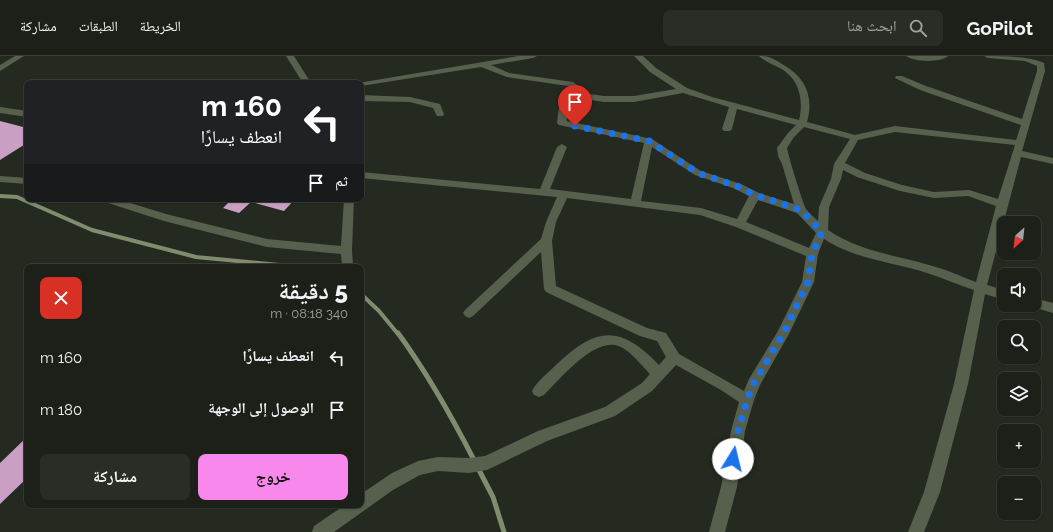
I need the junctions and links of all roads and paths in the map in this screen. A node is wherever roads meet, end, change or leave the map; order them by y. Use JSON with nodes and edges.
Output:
{"nodes":[{"id":1,"x":20,"y":56,"type":"edge"},
{"id":2,"x":288,"y":56,"type":"edge"},
{"id":3,"x":533,"y":56,"type":"edge"},
{"id":4,"x":638,"y":56,"type":"edge"},
{"id":5,"x":762,"y":56,"type":"edge"},
{"id":6,"x":910,"y":56,"type":"edge"},
{"id":7,"x":944,"y":56,"type":"edge"},
{"id":8,"x":988,"y":56,"type":"edge"},
{"id":9,"x":483,"y":65,"type":"junction"},
{"id":10,"x":0,"y":69,"type":"edge"},
{"id":11,"x":899,"y":78,"type":"dead end"},
{"id":12,"x":306,"y":80,"type":"edge"},
{"id":13,"x":364,"y":84,"type":"edge"},
{"id":14,"x":684,"y":90,"type":"junction"},
{"id":15,"x":577,"y":95,"type":"junction"},
{"id":16,"x":364,"y":98,"type":"edge"},
{"id":17,"x":734,"y":105,"type":"junction"},
{"id":18,"x":2,"y":111,"type":"edge"},
{"id":19,"x":24,"y":114,"type":"edge"},
{"id":20,"x":440,"y":114,"type":"dead end"},
{"id":21,"x":1026,"y":123,"type":"junction"},
{"id":22,"x":802,"y":124,"type":"junction"},
{"id":23,"x":727,"y":129,"type":"dead end"},
{"id":24,"x":855,"y":138,"type":"junction"},
{"id":25,"x":649,"y":141,"type":"junction"},
{"id":26,"x":562,"y":147,"type":"dead end"},
{"id":27,"x":1018,"y":148,"type":"junction"},
{"id":28,"x":1053,"y":162,"type":"edge"},
{"id":29,"x":840,"y":164,"type":"junction"},
{"id":30,"x":364,"y":175,"type":"edge"},
{"id":31,"x":0,"y":179,"type":"edge"},
{"id":32,"x":24,"y":181,"type":"edge"},
{"id":33,"x":544,"y":192,"type":"junction"},
{"id":34,"x":563,"y":194,"type":"junction"},
{"id":35,"x":755,"y":195,"type":"junction"},
{"id":36,"x":116,"y":202,"type":"edge"},
{"id":37,"x":349,"y":202,"type":"edge"},
{"id":38,"x":635,"y":204,"type":"junction"},
{"id":39,"x":1002,"y":204,"type":"junction"},
{"id":40,"x":801,"y":210,"type":"junction"},
{"id":41,"x":740,"y":224,"type":"junction"},
{"id":42,"x":822,"y":232,"type":"junction"},
{"id":43,"x":546,"y":241,"type":"junction"},
{"id":44,"x":346,"y":250,"type":"junction"},
{"id":45,"x":812,"y":254,"type":"junction"},
{"id":46,"x":347,"y":264,"type":"edge"},
{"id":47,"x":980,"y":288,"type":"junction"},
{"id":48,"x":997,"y":292,"type":"edge"},
{"id":49,"x":1041,"y":305,"type":"edge"},
{"id":50,"x":1053,"y":308,"type":"edge"},
{"id":51,"x":469,"y":313,"type":"dead end"},
{"id":52,"x":674,"y":358,"type":"junction"},
{"id":53,"x":658,"y":374,"type":"junction"},
{"id":54,"x":539,"y":391,"type":"dead end"},
{"id":55,"x":747,"y":400,"type":"junction"},
{"id":56,"x":364,"y":501,"type":"edge"},
{"id":57,"x":354,"y":508,"type":"edge"},
{"id":58,"x":320,"y":532,"type":"edge"},
{"id":59,"x":717,"y":532,"type":"edge"},
{"id":60,"x":916,"y":532,"type":"edge"}],
"edges":[{"from":1,"to":10,"type":"street"},
{"from":2,"to":12,"type":"street"},
{"from":3,"to":9,"type":"street"},
{"from":4,"to":14,"type":"street"},
{"from":5,"to":22,"type":"street"},
{"from":6,"to":7,"type":"street"},
{"from":8,"to":21,"type":"street"},
{"from":9,"to":13,"type":"street"},
{"from":9,"to":15,"type":"street"},
{"from":11,"to":21,"type":"street"},
{"from":14,"to":15,"type":"street"},
{"from":14,"to":17,"type":"street"},
{"from":15,"to":25,"type":"street"},
{"from":16,"to":20,"type":"street"},
{"from":17,"to":22,"type":"street"},
{"from":17,"to":23,"type":"street"},
{"from":18,"to":19,"type":"street"},
{"from":21,"to":27,"type":"street"},
{"from":22,"to":24,"type":"street"},
{"from":22,"to":40,"type":"street"},
{"from":24,"to":27,"type":"street"},
{"from":24,"to":29,"type":"street"},
{"from":25,"to":35,"type":"street"},
{"from":25,"to":38,"type":"street"},
{"from":26,"to":33,"type":"street"},
{"from":27,"to":28,"type":"street"},
{"from":27,"to":39,"type":"street"},
{"from":29,"to":39,"type":"street"},
{"from":29,"to":42,"type":"street"},
{"from":30,"to":33,"type":"street"},
{"from":31,"to":32,"type":"street"},
{"from":33,"to":34,"type":"street"},
{"from":34,"to":38,"type":"street"},
{"from":34,"to":43,"type":"street"},
{"from":35,"to":40,"type":"street"},
{"from":35,"to":41,"type":"street"},
{"from":36,"to":44,"type":"street"},
{"from":37,"to":44,"type":"street"},
{"from":38,"to":41,"type":"street"},
{"from":39,"to":47,"type":"street"},
{"from":40,"to":42,"type":"street"},
{"from":41,"to":45,"type":"street"},
{"from":42,"to":45,"type":"street"},
{"from":42,"to":47,"type":"street"},
{"from":43,"to":51,"type":"street"},
{"from":43,"to":52,"type":"street"},
{"from":44,"to":46,"type":"street"},
{"from":45,"to":55,"type":"street"},
{"from":47,"to":48,"type":"street"},
{"from":47,"to":60,"type":"street"},
{"from":49,"to":50,"type":"street"},
{"from":52,"to":53,"type":"street"},
{"from":52,"to":55,"type":"street"},
{"from":53,"to":54,"type":"street"},
{"from":53,"to":56,"type":"street"},
{"from":55,"to":59,"type":"street"},
{"from":57,"to":58,"type":"street"}]}
